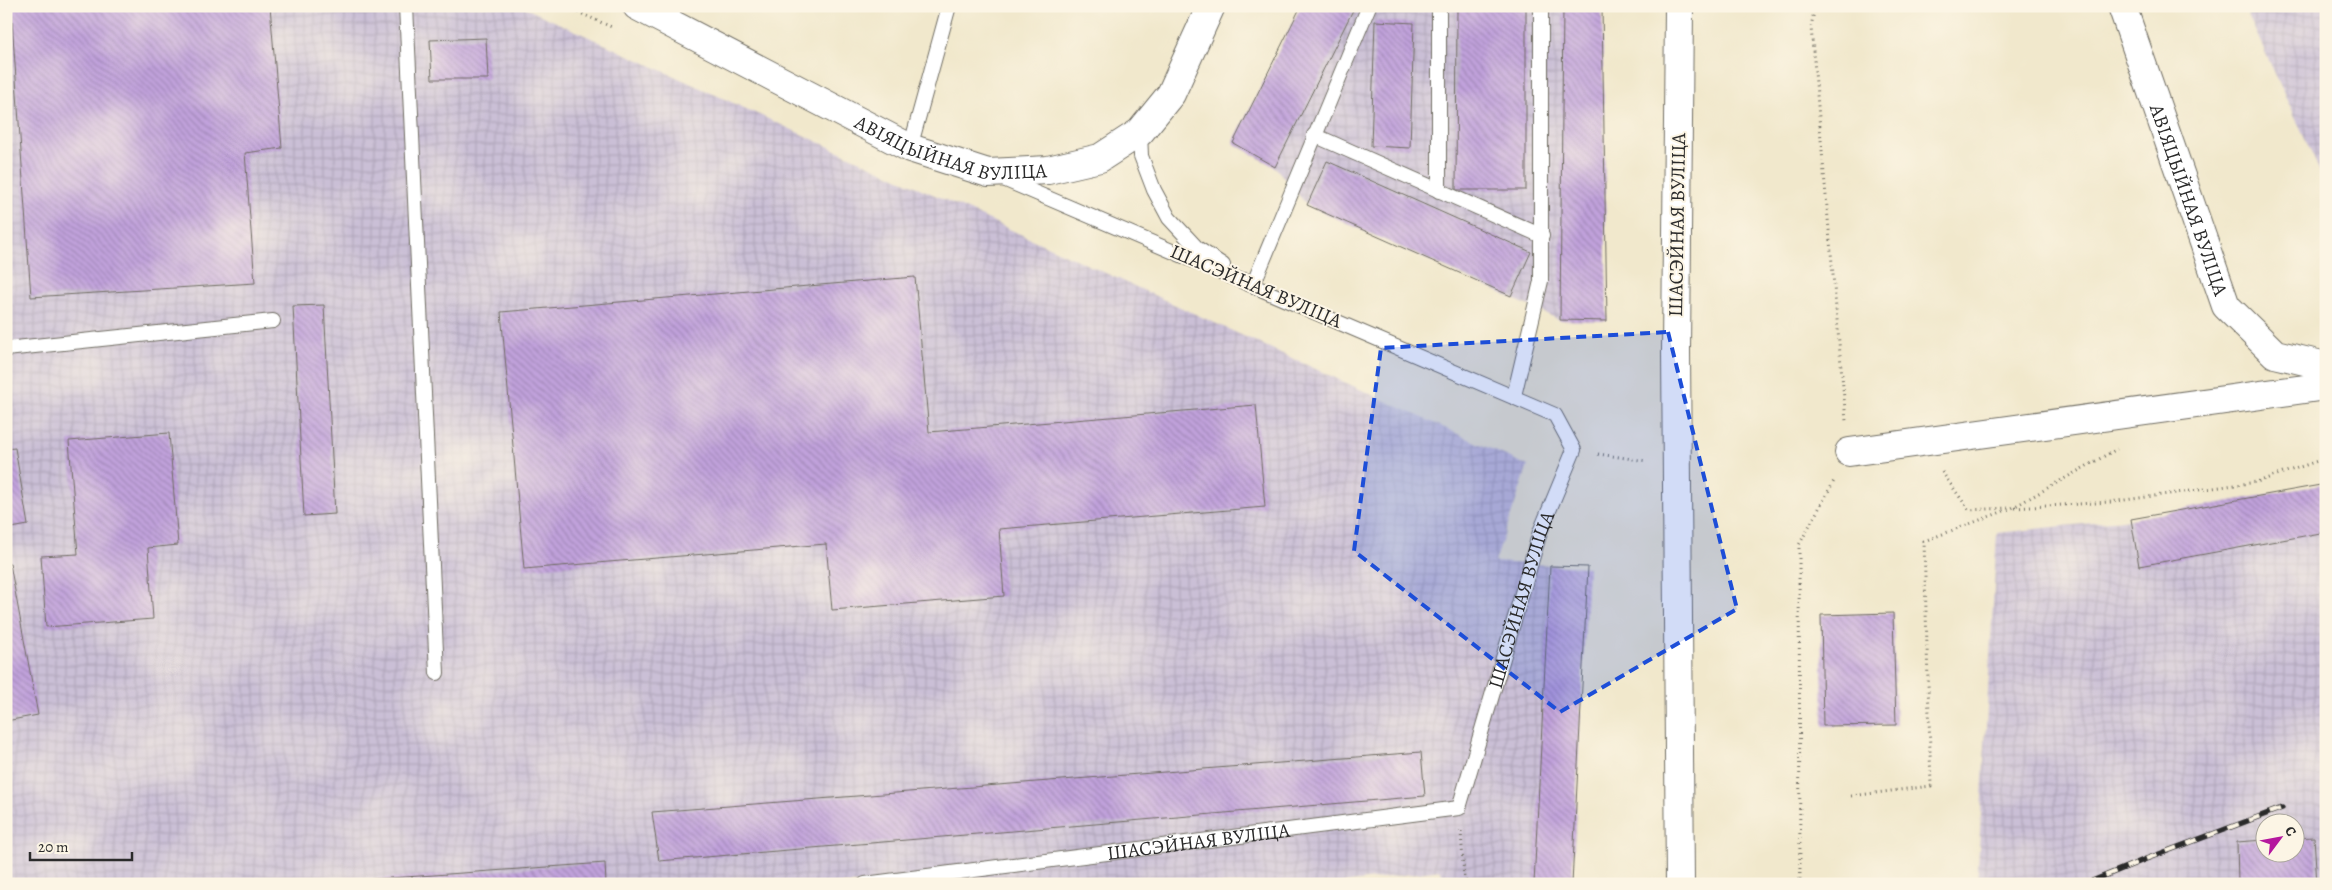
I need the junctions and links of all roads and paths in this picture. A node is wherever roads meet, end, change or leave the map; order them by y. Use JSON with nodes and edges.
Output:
{"nodes":[{"id":1,"x":406,"y":6,"type":"edge"},
{"id":2,"x":637,"y":6,"type":"edge"},
{"id":3,"x":949,"y":6,"type":"edge"},
{"id":4,"x":1211,"y":6,"type":"edge"},
{"id":5,"x":1369,"y":6,"type":"edge"},
{"id":6,"x":1439,"y":6,"type":"edge"},
{"id":7,"x":1540,"y":6,"type":"edge"},
{"id":8,"x":1680,"y":6,"type":"edge"},
{"id":9,"x":2122,"y":6,"type":"edge"},
{"id":10,"x":1140,"y":132,"type":"junction"},
{"id":11,"x":1314,"y":135,"type":"junction"},
{"id":12,"x":910,"y":148,"type":"junction"},
{"id":13,"x":988,"y":173,"type":"junction"},
{"id":14,"x":1439,"y":190,"type":"junction"},
{"id":15,"x":1542,"y":236,"type":"junction"},
{"id":16,"x":1253,"y":285,"type":"junction"},
{"id":17,"x":273,"y":321,"type":"dead end"},
{"id":18,"x":6,"y":348,"type":"edge"},
{"id":19,"x":2326,"y":366,"type":"edge"},
{"id":20,"x":2326,"y":386,"type":"edge"},
{"id":21,"x":1514,"y":396,"type":"junction"},
{"id":22,"x":1922,"y":442,"type":"junction"},
{"id":23,"x":2121,"y":446,"type":"dead end"},
{"id":24,"x":1574,"y":450,"type":"junction"},
{"id":25,"x":1849,"y":452,"type":"dead end"},
{"id":26,"x":2326,"y":458,"type":"edge"},
{"id":27,"x":1650,"y":461,"type":"dead end"},
{"id":28,"x":2012,"y":508,"type":"junction"},
{"id":29,"x":437,"y":673,"type":"dead end"},
{"id":30,"x":1851,"y":796,"type":"dead end"},
{"id":31,"x":1459,"y":808,"type":"junction"},
{"id":32,"x":1680,"y":874,"type":"edge"},
{"id":33,"x":865,"y":884,"type":"edge"},
{"id":34,"x":1468,"y":884,"type":"edge"}],
"edges":[{"from":1,"to":29,"type":"lane"},
{"from":2,"to":12,"type":"main road","name":"АВІЯЦЫЙНАЯ ВУЛІЦА"},
{"from":3,"to":12,"type":"lane"},
{"from":4,"to":10,"type":"main road","name":"АВІЯЦЫЙНАЯ ВУЛІЦА"},
{"from":5,"to":11,"type":"lane"},
{"from":6,"to":14,"type":"lane"},
{"from":7,"to":15,"type":"lane"},
{"from":8,"to":32,"type":"main road","name":"ШАСЭЙНАЯ ВУЛІЦА"},
{"from":9,"to":19,"type":"main road","name":"АВІЯЦЫЙНАЯ ВУЛІЦА"},
{"from":10,"to":13,"type":"main road","name":"АВІЯЦЫЙНАЯ ВУЛІЦА"},
{"from":10,"to":16,"type":"lane"},
{"from":11,"to":14,"type":"lane"},
{"from":11,"to":16,"type":"lane"},
{"from":12,"to":13,"type":"main road","name":"АВІЯЦЫЙНАЯ ВУЛІЦА"},
{"from":13,"to":16,"type":"lane","name":"ШАСЭЙНАЯ ВУЛІЦА"},
{"from":14,"to":15,"type":"lane"},
{"from":15,"to":21,"type":"lane"},
{"from":16,"to":21,"type":"lane","name":"ШАСЭЙНАЯ ВУЛІЦА"},
{"from":17,"to":18,"type":"lane"},
{"from":20,"to":22,"type":"main road"},
{"from":21,"to":24,"type":"lane","name":"ШАСЭЙНАЯ ВУЛІЦА"},
{"from":22,"to":25,"type":"main road"},
{"from":22,"to":28,"type":"path"},
{"from":23,"to":28,"type":"path"},
{"from":24,"to":27,"type":"path"},
{"from":24,"to":31,"type":"lane","name":"ШАСЭЙНАЯ ВУЛІЦА"},
{"from":26,"to":28,"type":"path"},
{"from":28,"to":30,"type":"path"},
{"from":31,"to":33,"type":"lane","name":"ШАСЭЙНАЯ ВУЛІЦА"},
{"from":31,"to":34,"type":"path"}]}
